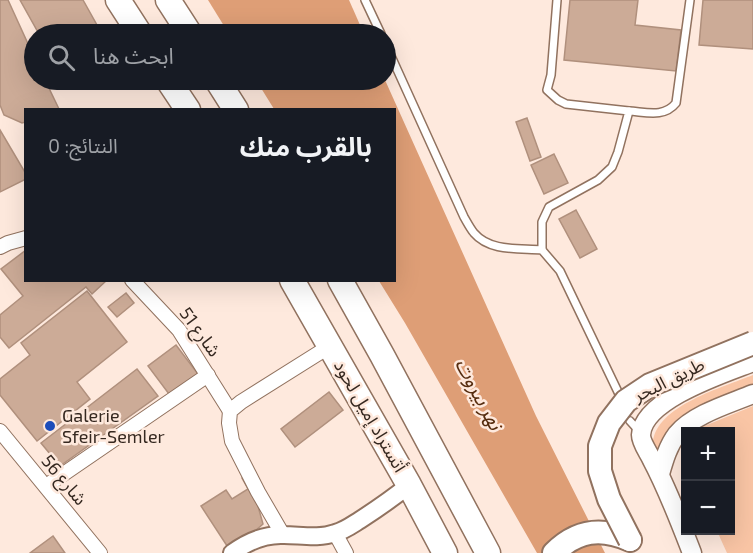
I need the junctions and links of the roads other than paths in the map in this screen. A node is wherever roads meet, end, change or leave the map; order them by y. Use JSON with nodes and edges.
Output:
{"nodes":[{"id":1,"x":118,"y":0,"type":"edge"},
{"id":2,"x":168,"y":0,"type":"edge"},
{"id":3,"x":365,"y":0,"type":"edge"},
{"id":4,"x":557,"y":0,"type":"edge"},
{"id":5,"x":690,"y":0,"type":"edge"},
{"id":6,"x":134,"y":24,"type":"edge"},
{"id":7,"x":184,"y":24,"type":"edge"},
{"id":8,"x":376,"y":24,"type":"edge"},
{"id":9,"x":396,"y":67,"type":"edge"},
{"id":10,"x":175,"y":90,"type":"edge"},
{"id":11,"x":223,"y":90,"type":"edge"},
{"id":12,"x":187,"y":108,"type":"edge"},
{"id":13,"x":235,"y":108,"type":"edge"},
{"id":14,"x":629,"y":111,"type":"junction"},
{"id":15,"x":24,"y":239,"type":"edge"},
{"id":16,"x":0,"y":247,"type":"edge"},
{"id":17,"x":542,"y":250,"type":"junction"},
{"id":18,"x":134,"y":282,"type":"edge"},
{"id":19,"x":293,"y":282,"type":"edge"},
{"id":20,"x":341,"y":282,"type":"edge"},
{"id":21,"x":753,"y":343,"type":"edge"},
{"id":22,"x":330,"y":346,"type":"junction"},
{"id":23,"x":753,"y":362,"type":"edge"},
{"id":24,"x":208,"y":375,"type":"junction"},
{"id":25,"x":620,"y":394,"type":"dead end"},
{"id":26,"x":753,"y":394,"type":"edge"},
{"id":27,"x":230,"y":411,"type":"junction"},
{"id":28,"x":0,"y":431,"type":"edge"},
{"id":29,"x":660,"y":474,"type":"junction"},
{"id":30,"x":409,"y":485,"type":"junction"},
{"id":31,"x":46,"y":486,"type":"junction"},
{"id":32,"x":609,"y":499,"type":"junction"},
{"id":33,"x":594,"y":532,"type":"junction"},
{"id":34,"x":335,"y":533,"type":"junction"},
{"id":35,"x":283,"y":535,"type":"junction"},
{"id":36,"x":633,"y":547,"type":"edge"},
{"id":37,"x":100,"y":553,"type":"edge"},
{"id":38,"x":232,"y":553,"type":"edge"},
{"id":39,"x":346,"y":553,"type":"edge"},
{"id":40,"x":446,"y":553,"type":"edge"},
{"id":41,"x":488,"y":553,"type":"edge"},
{"id":42,"x":554,"y":553,"type":"edge"},
{"id":43,"x":692,"y":553,"type":"edge"}],
"edges":[{"from":1,"to":6,"type":"highway"},
{"from":2,"to":7,"type":"highway"},
{"from":3,"to":8,"type":"lane"},
{"from":4,"to":14,"type":"lane"},
{"from":5,"to":14,"type":"lane"},
{"from":9,"to":17,"type":"lane"},
{"from":10,"to":12,"type":"highway"},
{"from":11,"to":13,"type":"highway"},
{"from":14,"to":17,"type":"lane"},
{"from":15,"to":16,"type":"street"},
{"from":17,"to":25,"type":"lane"},
{"from":18,"to":24,"type":"street","name":"شارع 51"},
{"from":19,"to":22,"type":"highway","name":"أتستراد إميل لحود"},
{"from":20,"to":41,"type":"highway","name":"أتستراد إميل لحود"},
{"from":21,"to":32,"type":"highway","name":"طريق البحر","bridge":true},
{"from":22,"to":27,"type":"street"},
{"from":22,"to":30,"type":"highway","name":"أتستراد إميل لحود"},
{"from":23,"to":29,"type":"main road"},
{"from":24,"to":27,"type":"street","name":"شارع 51"},
{"from":24,"to":31,"type":"street"},
{"from":26,"to":29,"type":"main road"},
{"from":27,"to":35,"type":"street"},
{"from":28,"to":31,"type":"street","name":"شارع 56"},
{"from":29,"to":43,"type":"main road"},
{"from":30,"to":34,"type":"street"},
{"from":30,"to":40,"type":"highway","name":"أتستراد إميل لحود"},
{"from":31,"to":37,"type":"street","name":"شارع 56"},
{"from":32,"to":33,"type":"highway"},
{"from":32,"to":36,"type":"highway","name":"طريق البحر","bridge":true},
{"from":33,"to":36,"type":"highway"},
{"from":33,"to":42,"type":"highway"},
{"from":34,"to":35,"type":"street"},
{"from":34,"to":39,"type":"street"},
{"from":35,"to":38,"type":"street"}]}
